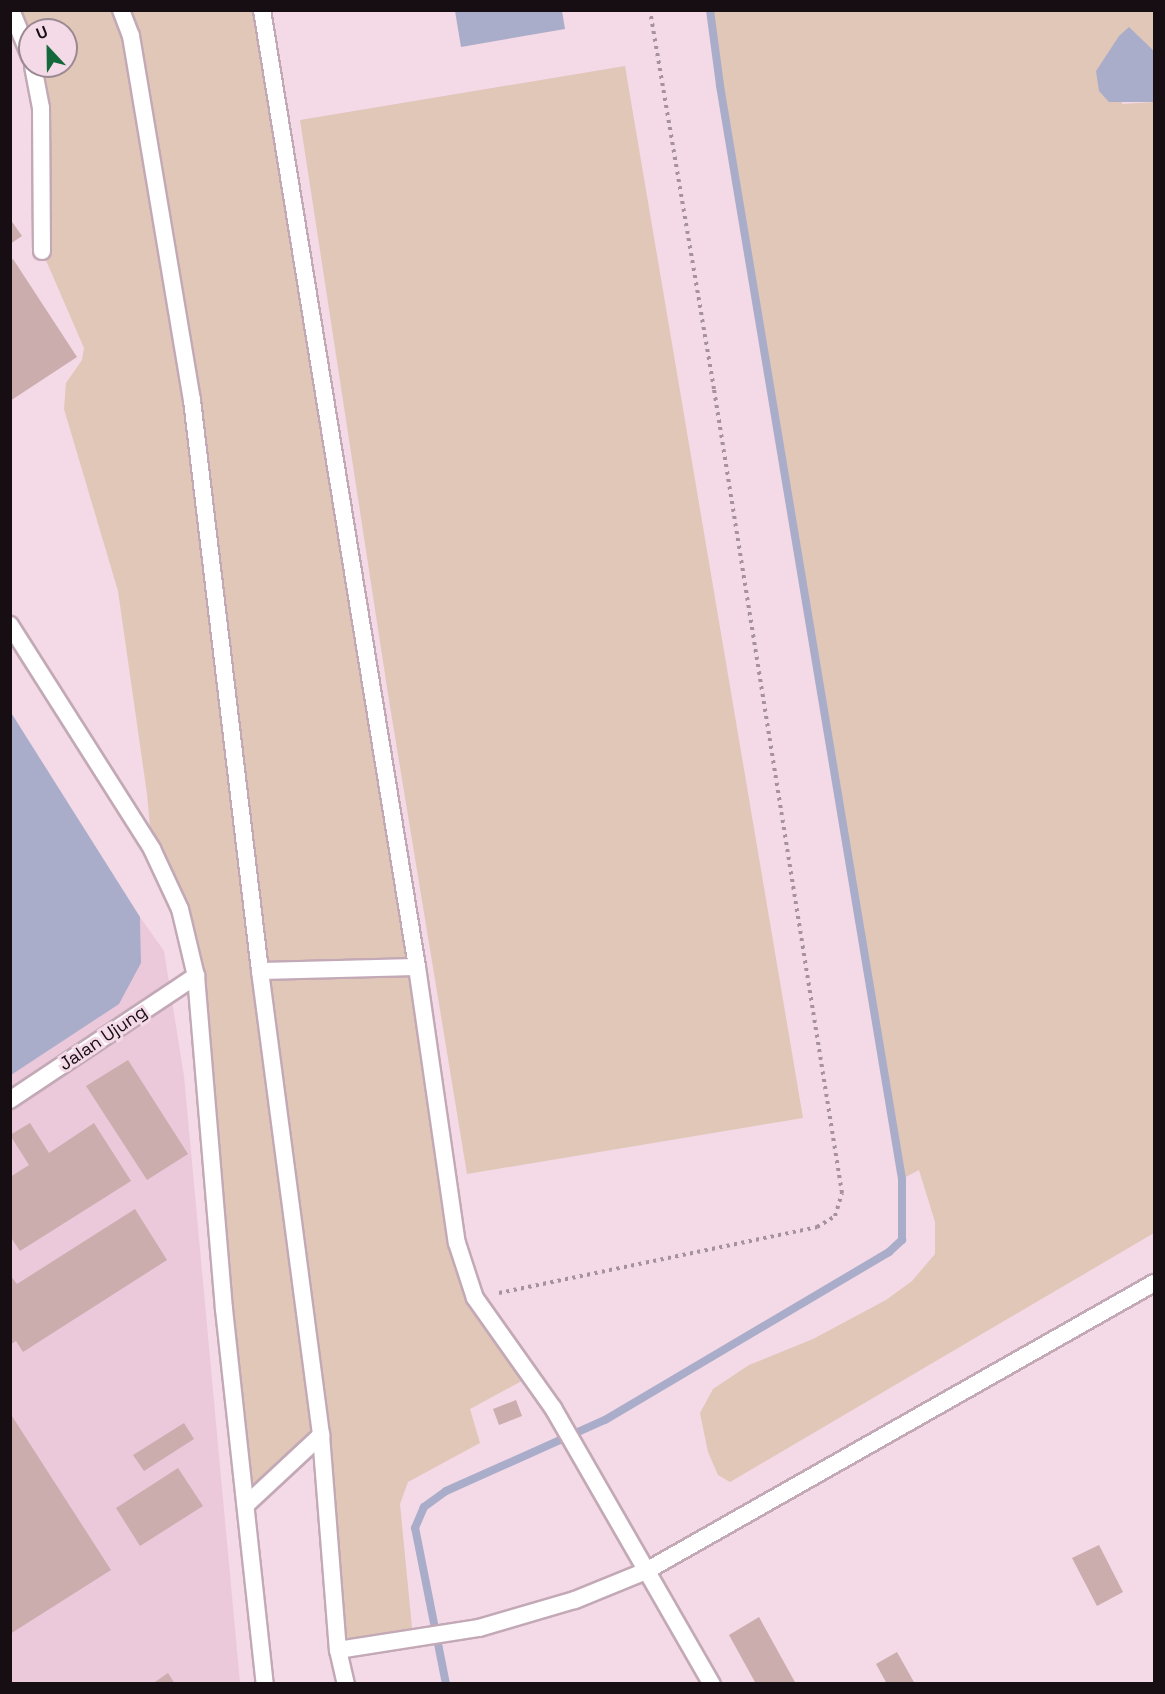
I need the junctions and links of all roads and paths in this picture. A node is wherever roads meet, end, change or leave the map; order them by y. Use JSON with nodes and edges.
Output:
{"nodes":[{"id":1,"x":11,"y":10,"type":"edge"},
{"id":2,"x":121,"y":10,"type":"edge"},
{"id":3,"x":262,"y":10,"type":"edge"},
{"id":4,"x":650,"y":10,"type":"edge"},
{"id":5,"x":18,"y":27,"type":"edge"},
{"id":6,"x":36,"y":78,"type":"edge"},
{"id":7,"x":42,"y":251,"type":"dead end"},
{"id":8,"x":10,"y":625,"type":"edge"},
{"id":9,"x":417,"y":967,"type":"junction"},
{"id":10,"x":260,"y":971,"type":"junction"},
{"id":11,"x":196,"y":976,"type":"junction"},
{"id":12,"x":10,"y":1100,"type":"edge"},
{"id":13,"x":1155,"y":1283,"type":"edge"},
{"id":14,"x":476,"y":1298,"type":"junction"},
{"id":15,"x":321,"y":1435,"type":"junction"},
{"id":16,"x":246,"y":1505,"type":"junction"},
{"id":17,"x":646,"y":1571,"type":"junction"},
{"id":18,"x":338,"y":1650,"type":"junction"},
{"id":19,"x":265,"y":1683,"type":"edge"},
{"id":20,"x":346,"y":1683,"type":"edge"},
{"id":21,"x":712,"y":1683,"type":"edge"}],
"edges":[{"from":1,"to":5,"type":"lane"},
{"from":2,"to":10,"type":"lane"},
{"from":3,"to":9,"type":"lane"},
{"from":4,"to":14,"type":"path"},
{"from":6,"to":7,"type":"lane"},
{"from":8,"to":11,"type":"lane"},
{"from":9,"to":10,"type":"lane"},
{"from":9,"to":14,"type":"lane"},
{"from":10,"to":15,"type":"lane"},
{"from":11,"to":12,"type":"lane","name":"Jalan Ujung"},
{"from":11,"to":16,"type":"lane"},
{"from":13,"to":17,"type":"lane"},
{"from":14,"to":17,"type":"lane"},
{"from":15,"to":16,"type":"lane"},
{"from":15,"to":18,"type":"lane"},
{"from":16,"to":19,"type":"lane"},
{"from":17,"to":18,"type":"lane"},
{"from":17,"to":21,"type":"lane"},
{"from":18,"to":20,"type":"lane"}]}
